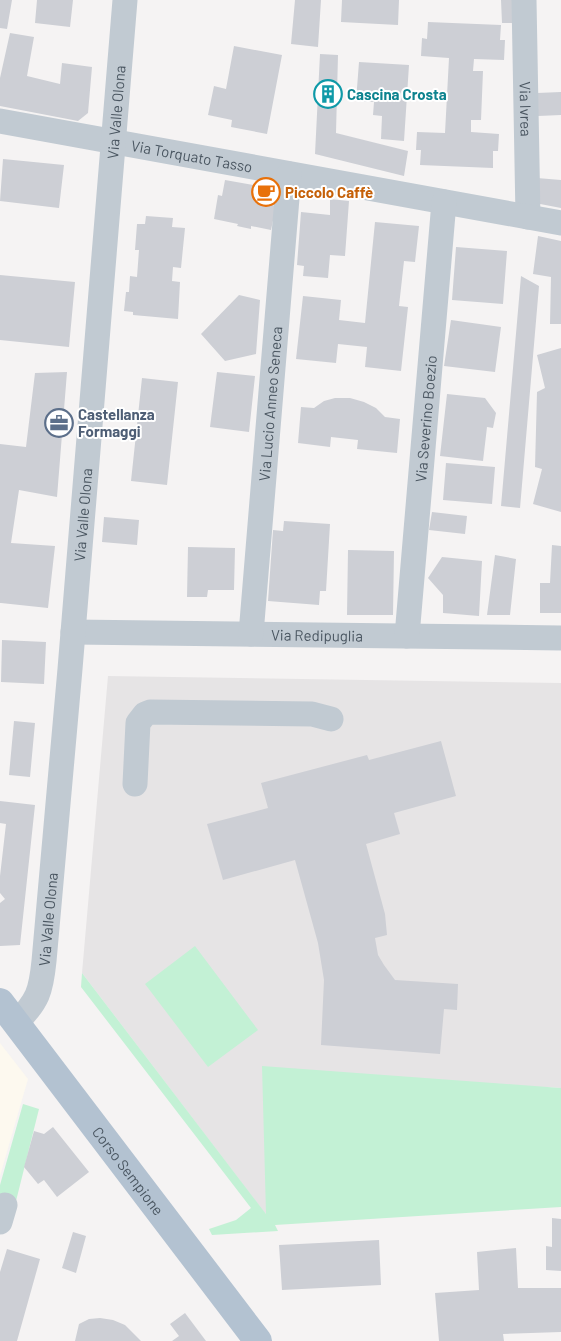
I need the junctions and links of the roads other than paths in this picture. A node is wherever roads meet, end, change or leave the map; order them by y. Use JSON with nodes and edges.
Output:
{"nodes":[{"id":1,"x":124,"y":0,"type":"edge"},
{"id":2,"x":524,"y":0,"type":"edge"},
{"id":3,"x":0,"y":121,"type":"edge"},
{"id":4,"x":114,"y":142,"type":"junction"},
{"id":5,"x":289,"y":174,"type":"junction"},
{"id":6,"x":444,"y":202,"type":"junction"},
{"id":7,"x":528,"y":217,"type":"junction"},
{"id":8,"x":561,"y":223,"type":"edge"},
{"id":9,"x":73,"y":632,"type":"junction"},
{"id":10,"x":251,"y":634,"type":"junction"},
{"id":11,"x":407,"y":636,"type":"junction"},
{"id":12,"x":561,"y":638,"type":"edge"},
{"id":13,"x":331,"y":719,"type":"dead end"},
{"id":14,"x":136,"y":784,"type":"dead end"},
{"id":15,"x":0,"y":1002,"type":"edge"},
{"id":16,"x":16,"y":1023,"type":"junction"},
{"id":17,"x":258,"y":1341,"type":"edge"}],
"edges":[{"from":1,"to":4,"type":"street","name":"Via Valle Olona"},
{"from":2,"to":7,"type":"street","name":"Via Ivrea"},
{"from":3,"to":4,"type":"street","name":"Via Torquato Tasso"},
{"from":4,"to":5,"type":"street","name":"Via Torquato Tasso"},
{"from":4,"to":9,"type":"street","name":"Via Valle Olona"},
{"from":5,"to":6,"type":"street","name":"Via Torquato Tasso"},
{"from":5,"to":10,"type":"street","name":"Via Lucio Anneo Seneca"},
{"from":6,"to":7,"type":"street","name":"Via Torquato Tasso"},
{"from":6,"to":11,"type":"street","name":"Via Severino Boezio"},
{"from":7,"to":8,"type":"street","name":"Via Torquato Tasso"},
{"from":9,"to":10,"type":"street","name":"Via Redipuglia"},
{"from":9,"to":16,"type":"street","name":"Via Valle Olona"},
{"from":10,"to":11,"type":"street","name":"Via Redipuglia"},
{"from":11,"to":12,"type":"street","name":"Via Redipuglia"},
{"from":13,"to":14,"type":"street"},
{"from":15,"to":16,"type":"main road","name":"Corso Sempione"},
{"from":16,"to":17,"type":"main road","name":"Corso Sempione"}]}
